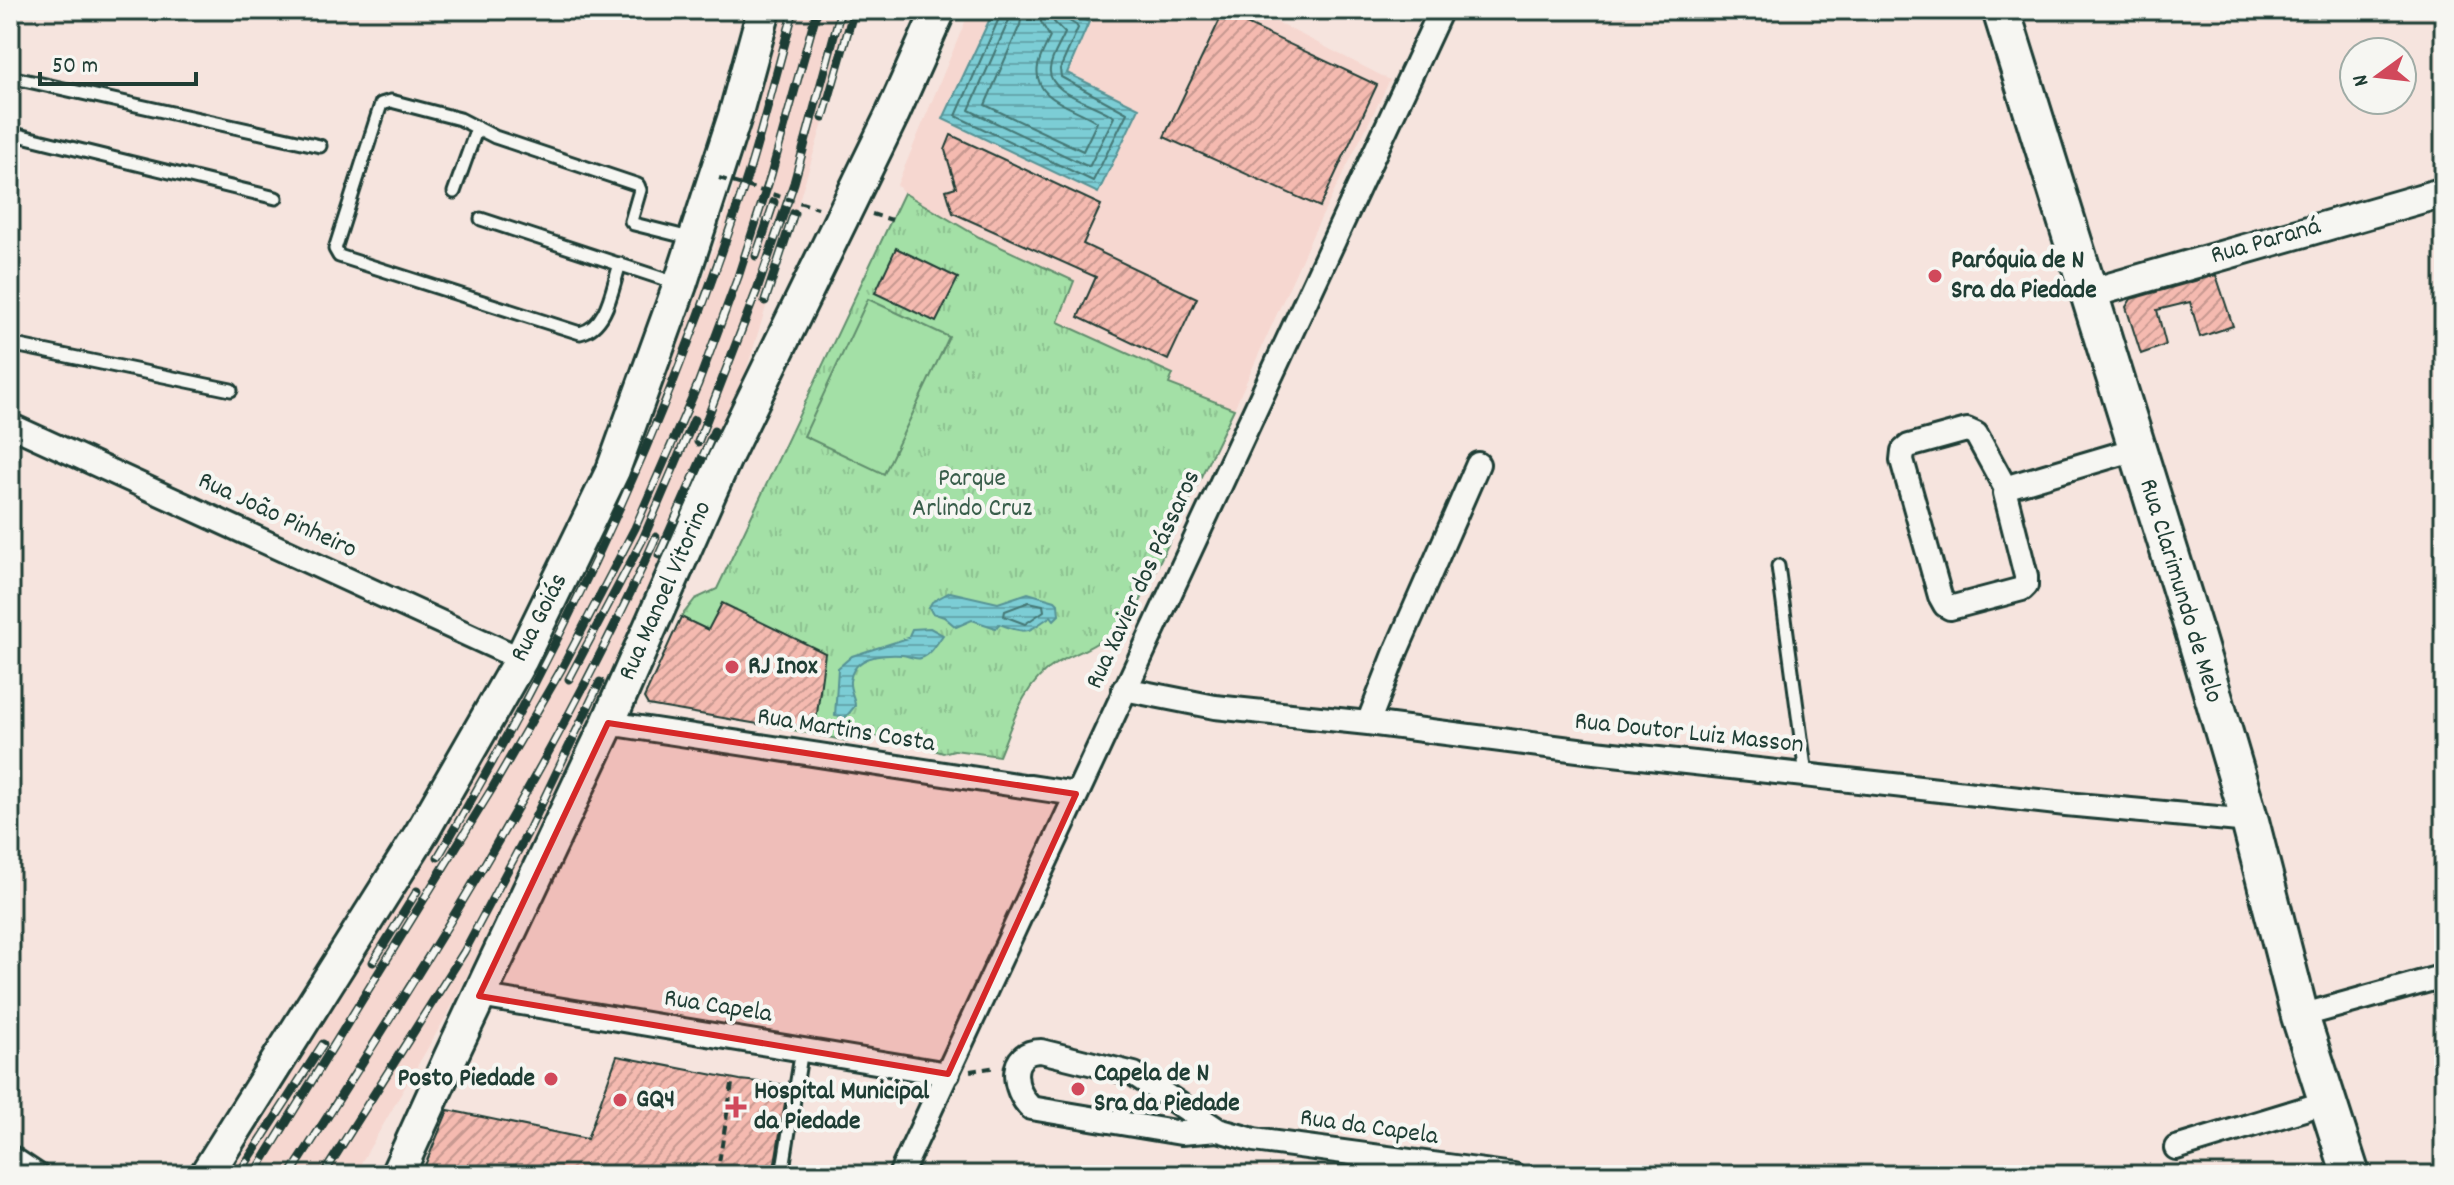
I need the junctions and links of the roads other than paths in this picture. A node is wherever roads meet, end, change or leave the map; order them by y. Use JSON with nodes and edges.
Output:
{"nodes":[{"id":1,"x":939,"y":10,"type":"edge"},
{"id":2,"x":1441,"y":10,"type":"edge"},
{"id":3,"x":2001,"y":10,"type":"edge"},
{"id":4,"x":757,"y":13,"type":"edge"},
{"id":5,"x":10,"y":77,"type":"edge"},
{"id":6,"x":477,"y":128,"type":"junction"},
{"id":7,"x":10,"y":133,"type":"edge"},
{"id":8,"x":320,"y":146,"type":"dead end"},
{"id":9,"x":454,"y":192,"type":"dead end"},
{"id":10,"x":2444,"y":192,"type":"edge"},
{"id":11,"x":276,"y":198,"type":"dead end"},
{"id":12,"x":481,"y":219,"type":"dead end"},
{"id":13,"x":695,"y":239,"type":"junction"},
{"id":14,"x":620,"y":264,"type":"junction"},
{"id":15,"x":680,"y":285,"type":"junction"},
{"id":16,"x":2088,"y":294,"type":"junction"},
{"id":17,"x":10,"y":344,"type":"edge"},
{"id":18,"x":231,"y":390,"type":"dead end"},
{"id":19,"x":10,"y":425,"type":"edge"},
{"id":20,"x":2136,"y":449,"type":"junction"},
{"id":21,"x":1478,"y":464,"type":"dead end"},
{"id":22,"x":2006,"y":489,"type":"junction"},
{"id":23,"x":1778,"y":566,"type":"dead end"},
{"id":24,"x":521,"y":659,"type":"junction"},
{"id":25,"x":1124,"y":689,"type":"junction"},
{"id":26,"x":608,"y":723,"type":"junction"},
{"id":27,"x":1368,"y":723,"type":"junction"},
{"id":28,"x":1806,"y":775,"type":"junction"},
{"id":29,"x":1076,"y":794,"type":"junction"},
{"id":30,"x":2250,"y":821,"type":"junction"},
{"id":31,"x":2444,"y":976,"type":"edge"},
{"id":32,"x":479,"y":996,"type":"junction"},
{"id":33,"x":2300,"y":1016,"type":"junction"},
{"id":34,"x":802,"y":1048,"type":"junction"},
{"id":35,"x":948,"y":1074,"type":"junction"},
{"id":36,"x":2327,"y":1102,"type":"junction"},
{"id":37,"x":1218,"y":1130,"type":"junction"},
{"id":38,"x":2176,"y":1148,"type":"dead end"},
{"id":39,"x":10,"y":1157,"type":"edge"},
{"id":40,"x":37,"y":1175,"type":"edge"},
{"id":41,"x":206,"y":1175,"type":"edge"},
{"id":42,"x":397,"y":1175,"type":"edge"},
{"id":43,"x":782,"y":1175,"type":"edge"},
{"id":44,"x":900,"y":1175,"type":"edge"},
{"id":45,"x":1514,"y":1175,"type":"edge"},
{"id":46,"x":2351,"y":1175,"type":"edge"}],
"edges":[{"from":1,"to":26,"type":"main road","name":"Rua Manoel Vitorino"},
{"from":2,"to":25,"type":"street","name":"Rua Xavier dos Pássaros"},
{"from":3,"to":16,"type":"main road","name":"Rua Clarimundo de Melo"},
{"from":4,"to":13,"type":"main road","name":"Rua Goiás"},
{"from":5,"to":8,"type":"lane"},
{"from":6,"to":9,"type":"lane"},
{"from":6,"to":13,"type":"lane"},
{"from":6,"to":14,"type":"lane"},
{"from":7,"to":11,"type":"lane"},
{"from":10,"to":16,"type":"street","name":"Rua Paraná"},
{"from":12,"to":14,"type":"lane"},
{"from":13,"to":15,"type":"main road","name":"Rua Goiás"},
{"from":14,"to":15,"type":"lane"},
{"from":15,"to":24,"type":"main road","name":"Rua Goiás"},
{"from":16,"to":20,"type":"main road","name":"Rua Clarimundo de Melo"},
{"from":17,"to":18,"type":"lane"},
{"from":19,"to":24,"type":"street","name":"Rua João Pinheiro"},
{"from":20,"to":22,"type":"street"},
{"from":20,"to":30,"type":"main road","name":"Rua Clarimundo de Melo"},
{"from":21,"to":27,"type":"street"},
{"from":22,"to":22,"type":"street"},
{"from":23,"to":28,"type":"lane"},
{"from":24,"to":41,"type":"main road","name":"Rua Goiás"},
{"from":25,"to":27,"type":"street","name":"Rua Doutor Luiz Masson"},
{"from":25,"to":29,"type":"street","name":"Rua Xavier dos Pássaros"},
{"from":26,"to":29,"type":"street","name":"Rua Martins Costa"},
{"from":26,"to":32,"type":"main road","name":"Rua Manoel Vitorino"},
{"from":27,"to":28,"type":"street","name":"Rua Doutor Luiz Masson"},
{"from":28,"to":30,"type":"street","name":"Rua Doutor Luiz Masson"},
{"from":29,"to":35,"type":"street","name":"Rua Xavier dos Pássaros"},
{"from":30,"to":33,"type":"main road","name":"Rua Clarimundo de Melo"},
{"from":31,"to":33,"type":"street"},
{"from":32,"to":34,"type":"street","name":"Rua Capela"},
{"from":32,"to":42,"type":"main road","name":"Rua Manoel Vitorino"},
{"from":33,"to":36,"type":"main road","name":"Rua Clarimundo de Melo"},
{"from":34,"to":35,"type":"street","name":"Rua Capela"},
{"from":34,"to":43,"type":"lane"},
{"from":35,"to":44,"type":"street","name":"Rua Xavier dos Pássaros"},
{"from":36,"to":38,"type":"street"},
{"from":36,"to":46,"type":"main road","name":"Rua Clarimundo de Melo"},
{"from":37,"to":37,"type":"street","name":"Rua da Capela"},
{"from":37,"to":45,"type":"street","name":"Rua da Capela"},
{"from":39,"to":40,"type":"street"}]}
